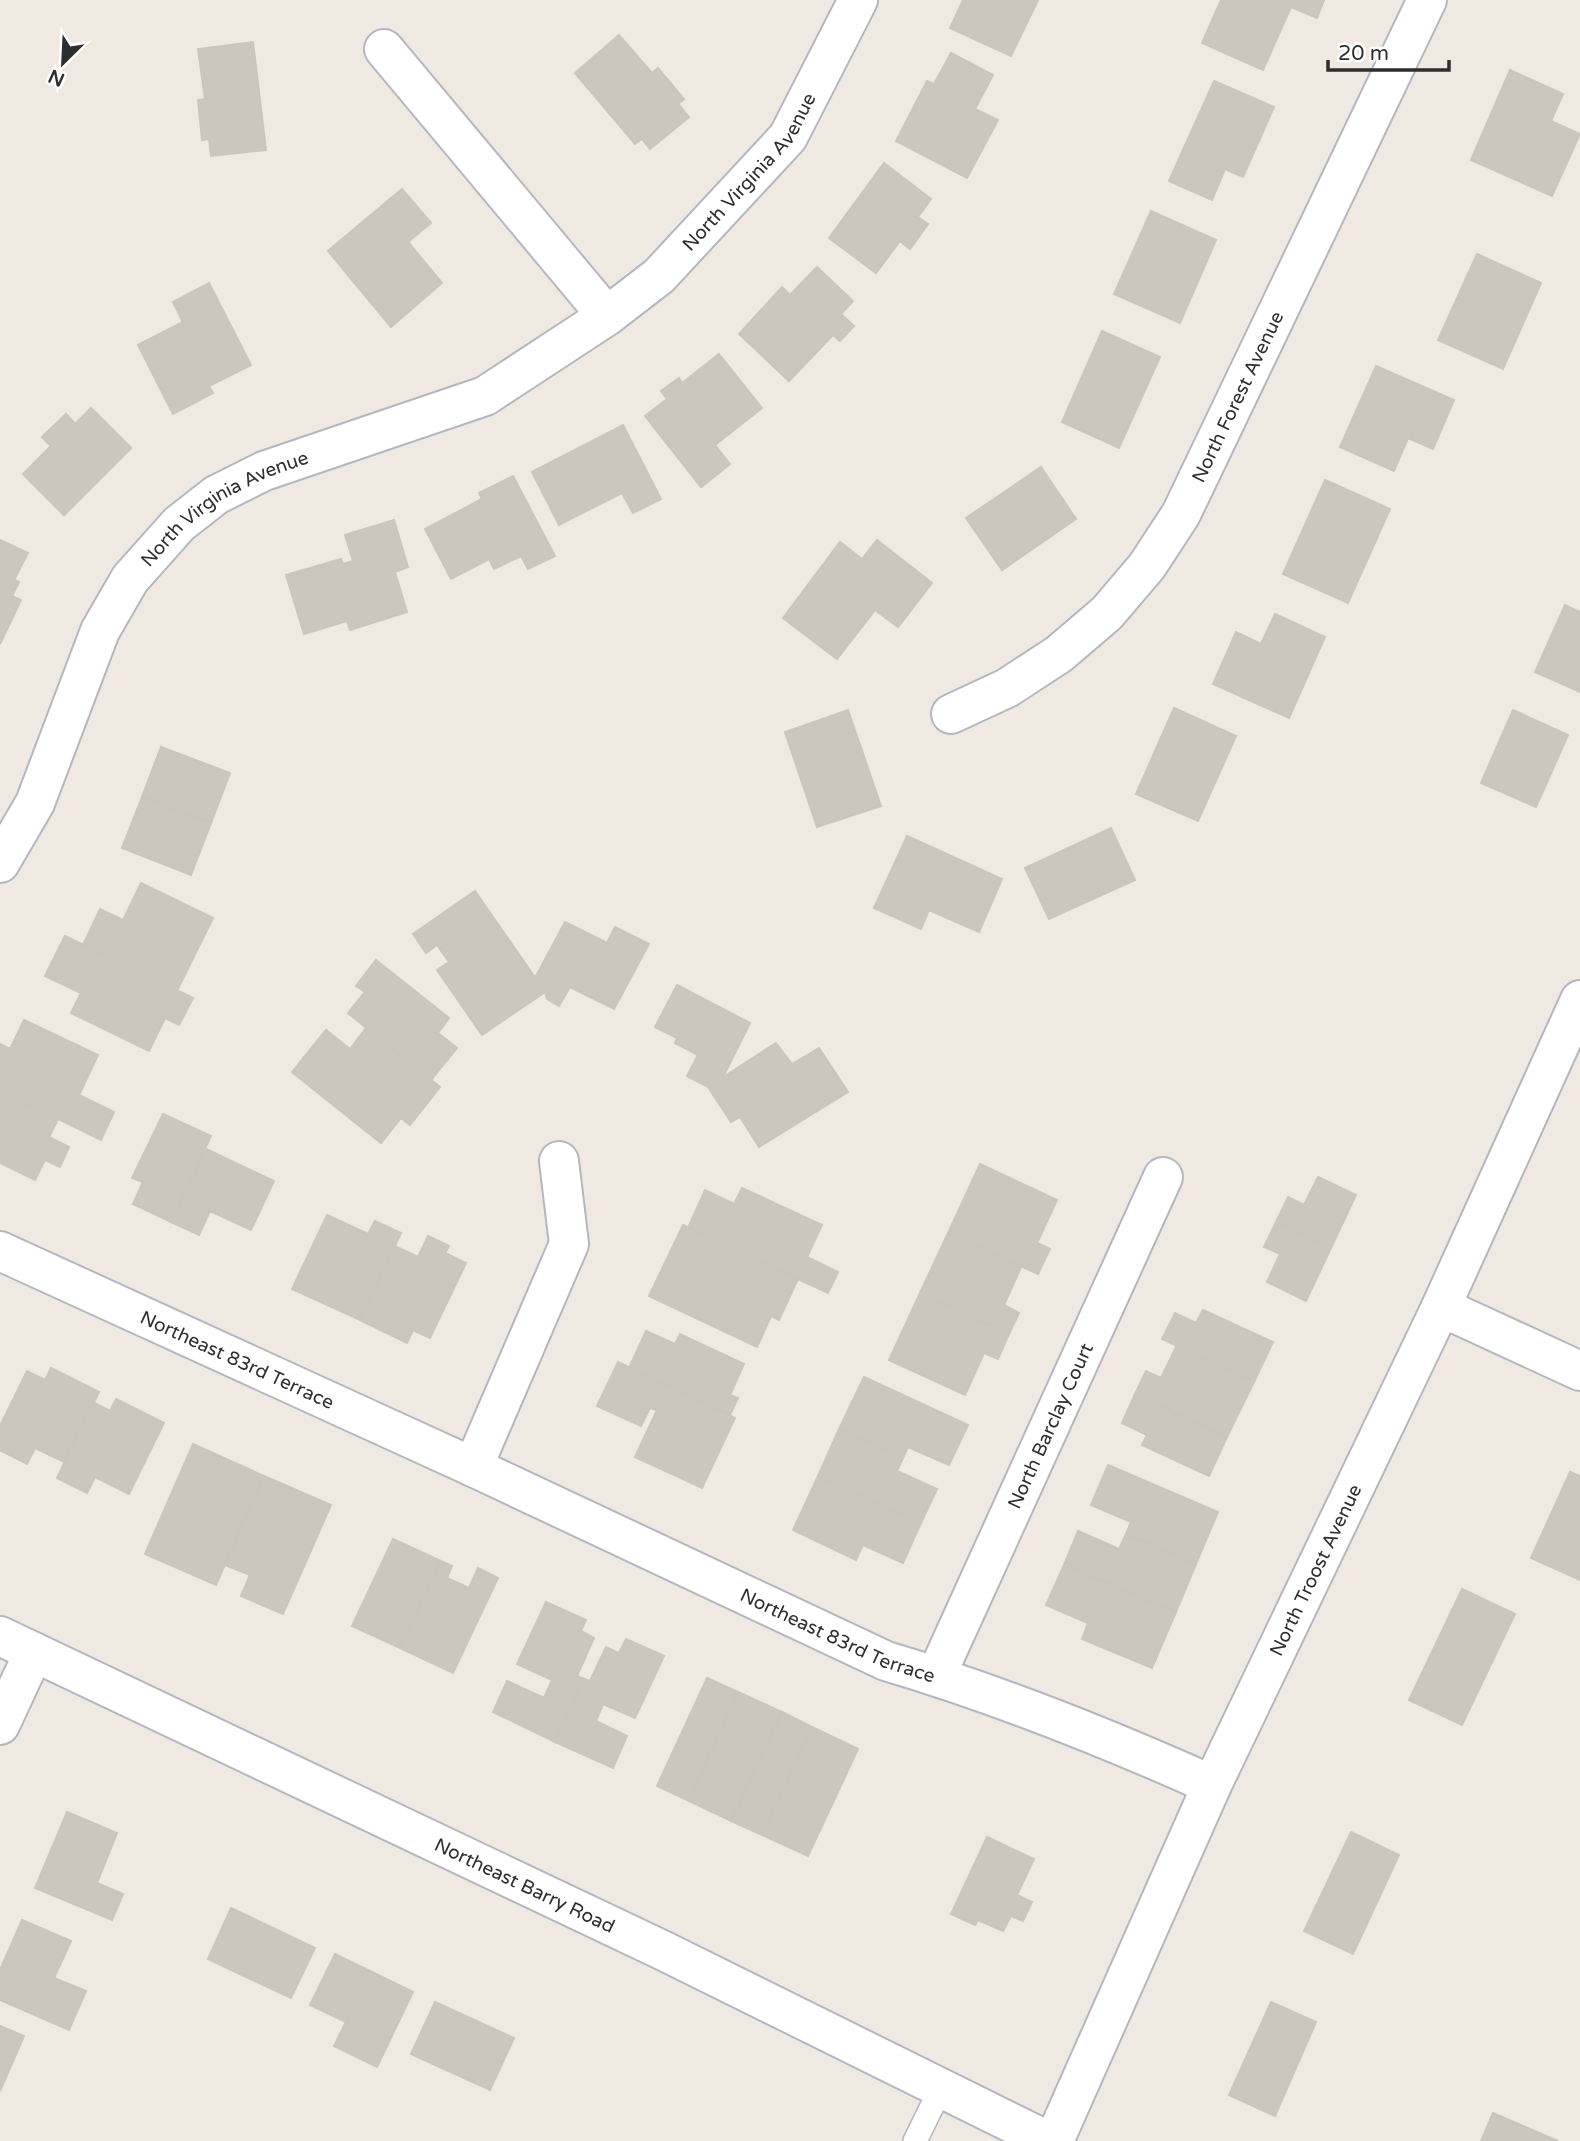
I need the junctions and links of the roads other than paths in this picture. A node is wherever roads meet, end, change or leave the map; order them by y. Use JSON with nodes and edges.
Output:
{"nodes":[{"id":1,"x":858,"y":0,"type":"edge"},
{"id":2,"x":1427,"y":0,"type":"edge"},
{"id":3,"x":384,"y":49,"type":"dead end"},
{"id":4,"x":607,"y":316,"type":"junction"},
{"id":5,"x":951,"y":715,"type":"dead end"},
{"id":6,"x":0,"y":863,"type":"edge"},
{"id":7,"x":1580,"y":1000,"type":"edge"},
{"id":8,"x":559,"y":1161,"type":"dead end"},
{"id":9,"x":1163,"y":1177,"type":"dead end"},
{"id":10,"x":0,"y":1251,"type":"edge"},
{"id":11,"x":1441,"y":1307,"type":"junction"},
{"id":12,"x":1580,"y":1371,"type":"edge"},
{"id":13,"x":473,"y":1467,"type":"junction"},
{"id":14,"x":0,"y":1636,"type":"edge"},
{"id":15,"x":34,"y":1652,"type":"junction"},
{"id":16,"x":936,"y":1676,"type":"junction"},
{"id":17,"x":0,"y":1725,"type":"edge"},
{"id":18,"x":1212,"y":1784,"type":"junction"},
{"id":19,"x":941,"y":2088,"type":"junction"},
{"id":20,"x":915,"y":2141,"type":"edge"},
{"id":21,"x":1048,"y":2141,"type":"edge"},
{"id":22,"x":1054,"y":2141,"type":"edge"}],
"edges":[{"from":1,"to":4,"type":"street","name":"North Virginia Avenue"},
{"from":2,"to":5,"type":"street","name":"North Forest Avenue"},
{"from":3,"to":4,"type":"street"},
{"from":4,"to":6,"type":"street","name":"North Virginia Avenue"},
{"from":7,"to":11,"type":"street","name":"North Troost Avenue"},
{"from":8,"to":13,"type":"street"},
{"from":9,"to":16,"type":"street","name":"North Barclay Court"},
{"from":10,"to":13,"type":"street","name":"Northeast 83rd Terrace"},
{"from":11,"to":12,"type":"street"},
{"from":11,"to":18,"type":"street","name":"North Troost Avenue"},
{"from":13,"to":16,"type":"street","name":"Northeast 83rd Terrace"},
{"from":14,"to":15,"type":"street","name":"Northeast Barry Road"},
{"from":15,"to":17,"type":"street"},
{"from":15,"to":19,"type":"street","name":"Northeast Barry Road"},
{"from":16,"to":18,"type":"street","name":"Northeast 83rd Terrace"},
{"from":18,"to":22,"type":"street","name":"North Troost Avenue"},
{"from":19,"to":20,"type":"lane"},
{"from":19,"to":21,"type":"street","name":"Northeast Barry Road"}]}
